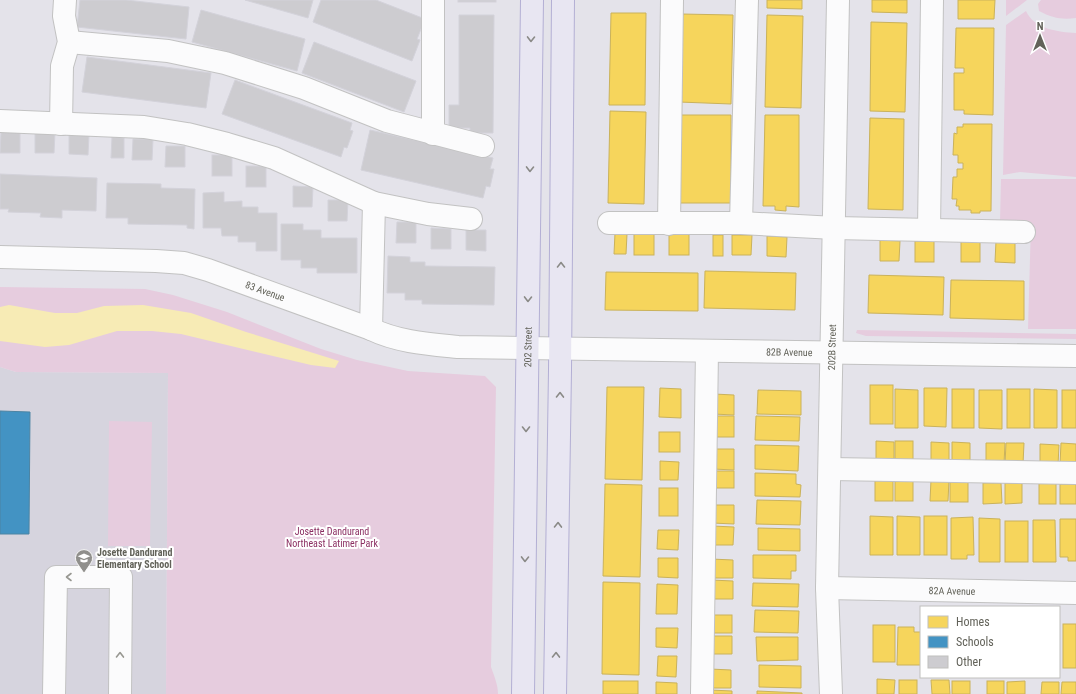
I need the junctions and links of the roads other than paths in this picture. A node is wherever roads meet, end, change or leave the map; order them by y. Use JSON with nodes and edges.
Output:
{"nodes":[{"id":1,"x":65,"y":0,"type":"edge"},
{"id":2,"x":433,"y":0,"type":"edge"},
{"id":3,"x":532,"y":0,"type":"edge"},
{"id":4,"x":563,"y":0,"type":"edge"},
{"id":5,"x":672,"y":0,"type":"edge"},
{"id":6,"x":747,"y":0,"type":"edge"},
{"id":7,"x":838,"y":0,"type":"edge"},
{"id":8,"x":932,"y":0,"type":"edge"},
{"id":9,"x":69,"y":42,"type":"junction"},
{"id":10,"x":0,"y":121,"type":"edge"},
{"id":11,"x":61,"y":124,"type":"junction"},
{"id":12,"x":433,"y":134,"type":"junction"},
{"id":13,"x":483,"y":146,"type":"dead end"},
{"id":14,"x":374,"y":203,"type":"junction"},
{"id":15,"x":471,"y":219,"type":"dead end"},
{"id":16,"x":609,"y":223,"type":"dead end"},
{"id":17,"x":742,"y":223,"type":"junction"},
{"id":18,"x":668,"y":224,"type":"junction"},
{"id":19,"x":835,"y":228,"type":"junction"},
{"id":20,"x":929,"y":230,"type":"junction"},
{"id":21,"x":1024,"y":232,"type":"dead end"},
{"id":22,"x":0,"y":257,"type":"edge"},
{"id":23,"x":371,"y":329,"type":"junction"},
{"id":24,"x":527,"y":348,"type":"junction"},
{"id":25,"x":561,"y":349,"type":"junction"},
{"id":26,"x":707,"y":351,"type":"junction"},
{"id":27,"x":833,"y":353,"type":"junction"},
{"id":28,"x":1076,"y":356,"type":"edge"},
{"id":29,"x":830,"y":469,"type":"junction"},
{"id":30,"x":1076,"y":473,"type":"edge"},
{"id":31,"x":827,"y":588,"type":"junction"},
{"id":32,"x":1076,"y":593,"type":"edge"},
{"id":33,"x":54,"y":694,"type":"edge"},
{"id":34,"x":120,"y":694,"type":"edge"},
{"id":35,"x":522,"y":694,"type":"edge"},
{"id":36,"x":555,"y":694,"type":"edge"},
{"id":37,"x":702,"y":694,"type":"edge"},
{"id":38,"x":831,"y":694,"type":"edge"}],
"edges":[{"from":1,"to":9,"type":"street"},
{"from":2,"to":12,"type":"street"},
{"from":3,"to":24,"type":"main road","name":"202 Street","one_way":true},
{"from":25,"to":4,"type":"main road","one_way":true},
{"from":5,"to":18,"type":"street"},
{"from":6,"to":17,"type":"street"},
{"from":7,"to":19,"type":"street","name":"202B Street"},
{"from":8,"to":20,"type":"street"},
{"from":9,"to":11,"type":"street"},
{"from":9,"to":12,"type":"street"},
{"from":10,"to":11,"type":"street"},
{"from":11,"to":14,"type":"street"},
{"from":12,"to":13,"type":"street"},
{"from":14,"to":15,"type":"street"},
{"from":14,"to":23,"type":"street"},
{"from":16,"to":18,"type":"street"},
{"from":17,"to":18,"type":"street"},
{"from":17,"to":19,"type":"street"},
{"from":19,"to":20,"type":"street"},
{"from":19,"to":27,"type":"street","name":"202B Street"},
{"from":20,"to":21,"type":"street"},
{"from":22,"to":23,"type":"street","name":"83 Avenue"},
{"from":23,"to":24,"type":"street","name":"83 Avenue"},
{"from":24,"to":25,"type":"street","name":"82B Avenue"},
{"from":24,"to":35,"type":"main road","name":"202 Street","one_way":true},
{"from":25,"to":26,"type":"street","name":"82B Avenue"},
{"from":36,"to":25,"type":"main road","one_way":true},
{"from":26,"to":27,"type":"street","name":"82B Avenue"},
{"from":26,"to":37,"type":"street"},
{"from":27,"to":28,"type":"street","name":"82B Avenue"},
{"from":27,"to":29,"type":"street","name":"202B Street"},
{"from":29,"to":30,"type":"street"},
{"from":29,"to":31,"type":"street","name":"202B Street"},
{"from":31,"to":32,"type":"street","name":"82A Avenue"},
{"from":31,"to":38,"type":"street","name":"202B Street"},
{"from":34,"to":33,"type":"street","one_way":true}]}
